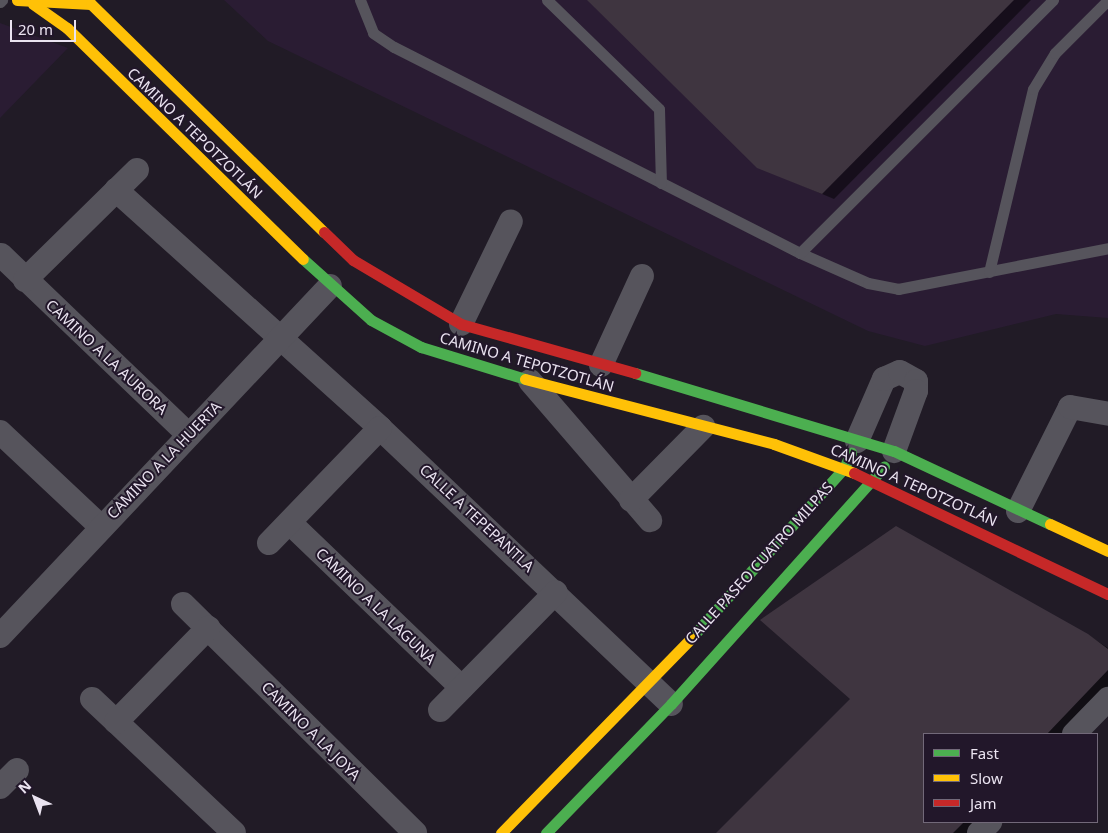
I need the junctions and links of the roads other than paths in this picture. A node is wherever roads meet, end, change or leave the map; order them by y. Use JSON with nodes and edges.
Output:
{"nodes":[{"id":1,"x":17,"y":0,"type":"edge"},
{"id":2,"x":360,"y":0,"type":"edge"},
{"id":3,"x":547,"y":0,"type":"edge"},
{"id":4,"x":1053,"y":0,"type":"edge"},
{"id":5,"x":1108,"y":0,"type":"edge"},
{"id":6,"x":93,"y":2,"type":"edge"},
{"id":7,"x":33,"y":4,"type":"junction"},
{"id":8,"x":67,"y":28,"type":"junction"},
{"id":9,"x":137,"y":170,"type":"dead end"},
{"id":10,"x":661,"y":183,"type":"junction"},
{"id":11,"x":116,"y":190,"type":"junction"},
{"id":12,"x":511,"y":221,"type":"dead end"},
{"id":13,"x":1108,"y":248,"type":"edge"},
{"id":14,"x":800,"y":253,"type":"junction"},
{"id":15,"x":1,"y":255,"type":"edge"},
{"id":16,"x":353,"y":260,"type":"junction"},
{"id":17,"x":989,"y":272,"type":"junction"},
{"id":18,"x":642,"y":276,"type":"dead end"},
{"id":19,"x":25,"y":280,"type":"junction"},
{"id":20,"x":330,"y":286,"type":"junction"},
{"id":21,"x":461,"y":324,"type":"junction"},
{"id":22,"x":278,"y":337,"type":"junction"},
{"id":23,"x":601,"y":365,"type":"junction"},
{"id":24,"x":530,"y":381,"type":"junction"},
{"id":25,"x":1108,"y":414,"type":"edge"},
{"id":26,"x":703,"y":427,"type":"junction"},
{"id":27,"x":380,"y":428,"type":"junction"},
{"id":28,"x":0,"y":432,"type":"edge"},
{"id":29,"x":190,"y":435,"type":"junction"},
{"id":30,"x":857,"y":441,"type":"junction"},
{"id":31,"x":894,"y":452,"type":"junction"},
{"id":32,"x":844,"y":468,"type":"junction"},
{"id":33,"x":875,"y":481,"type":"junction"},
{"id":34,"x":631,"y":500,"type":"junction"},
{"id":35,"x":1018,"y":511,"type":"junction"},
{"id":36,"x":650,"y":520,"type":"dead end"},
{"id":37,"x":290,"y":523,"type":"junction"},
{"id":38,"x":100,"y":526,"type":"junction"},
{"id":39,"x":269,"y":543,"type":"dead end"},
{"id":40,"x":1108,"y":552,"type":"edge"},
{"id":41,"x":556,"y":592,"type":"junction"},
{"id":42,"x":1108,"y":594,"type":"edge"},
{"id":43,"x":183,"y":604,"type":"dead end"},
{"id":44,"x":4,"y":621,"type":"edge"},
{"id":45,"x":208,"y":628,"type":"junction"},
{"id":46,"x":651,"y":683,"type":"junction"},
{"id":47,"x":462,"y":688,"type":"junction"},
{"id":48,"x":92,"y":699,"type":"dead end"},
{"id":49,"x":1108,"y":699,"type":"edge"},
{"id":50,"x":671,"y":704,"type":"junction"},
{"id":51,"x":440,"y":710,"type":"dead end"},
{"id":52,"x":116,"y":722,"type":"junction"},
{"id":53,"x":1075,"y":733,"type":"edge"},
{"id":54,"x":17,"y":770,"type":"dead end"},
{"id":55,"x":0,"y":787,"type":"edge"},
{"id":56,"x":989,"y":823,"type":"edge"},
{"id":57,"x":234,"y":833,"type":"edge"},
{"id":58,"x":415,"y":833,"type":"edge"},
{"id":59,"x":501,"y":833,"type":"edge"},
{"id":60,"x":546,"y":833,"type":"edge"},
{"id":61,"x":979,"y":833,"type":"edge"}],
"edges":[{"from":1,"to":7,"type":"main road","name":"CAMINO A TEPOTZOTLÁN"},
{"from":2,"to":10,"type":"lane"},
{"from":3,"to":10,"type":"lane"},
{"from":4,"to":14,"type":"lane"},
{"from":5,"to":17,"type":"lane"},
{"from":6,"to":7,"type":"main road","name":"CAMINO A TEPOTZOTLÁN"},
{"from":6,"to":8,"type":"main road"},
{"from":6,"to":16,"type":"main road","name":"CAMINO A TEPOTZOTLÁN"},
{"from":7,"to":8,"type":"main road","name":"CAMINO A TEPOTZOTLÁN"},
{"from":8,"to":20,"type":"main road","name":"CAMINO A TEPOTZOTLÁN"},
{"from":9,"to":11,"type":"street"},
{"from":10,"to":14,"type":"lane"},
{"from":11,"to":19,"type":"street"},
{"from":11,"to":22,"type":"street"},
{"from":12,"to":21,"type":"street"},
{"from":13,"to":17,"type":"lane"},
{"from":14,"to":17,"type":"lane"},
{"from":15,"to":19,"type":"street","name":"CAMINO A LA AURORA"},
{"from":16,"to":20,"type":"main road"},
{"from":16,"to":21,"type":"main road","name":"CAMINO A TEPOTZOTLÁN"},
{"from":18,"to":23,"type":"street"},
{"from":19,"to":29,"type":"street","name":"CAMINO A LA AURORA"},
{"from":20,"to":22,"type":"street","name":"CAMINO A LA HUERTA"},
{"from":20,"to":24,"type":"main road","name":"CAMINO A TEPOTZOTLÁN"},
{"from":21,"to":23,"type":"main road","name":"CAMINO A TEPOTZOTLÁN"},
{"from":22,"to":27,"type":"street","name":"CALLE A TEPEPANTLA"},
{"from":22,"to":29,"type":"street","name":"CAMINO A LA HUERTA"},
{"from":23,"to":30,"type":"main road","name":"CAMINO A TEPOTZOTLÁN"},
{"from":24,"to":26,"type":"main road","name":"CAMINO A TEPOTZOTLÁN"},
{"from":24,"to":34,"type":"street"},
{"from":25,"to":35,"type":"street"},
{"from":26,"to":32,"type":"main road","name":"CAMINO A TEPOTZOTLÁN"},
{"from":26,"to":34,"type":"street"},
{"from":27,"to":37,"type":"street"},
{"from":27,"to":41,"type":"street","name":"CALLE A TEPEPANTLA"},
{"from":28,"to":38,"type":"street"},
{"from":29,"to":38,"type":"street","name":"CAMINO A LA HUERTA"},
{"from":30,"to":31,"type":"main road","name":"CAMINO A TEPOTZOTLÁN"},
{"from":30,"to":31,"type":"street","name":"CALLE PASEO CUATRO MILPAS"},
{"from":30,"to":32,"type":"main road","name":"CALLE PASEO CUATRO MILPAS"},
{"from":31,"to":33,"type":"main road","name":"CALLE PASEO CUATRO MILPAS"},
{"from":31,"to":35,"type":"main road","name":"CAMINO A TEPOTZOTLÁN"},
{"from":32,"to":33,"type":"main road","name":"CAMINO A TEPOTZOTLÁN"},
{"from":32,"to":46,"type":"main road","name":"CALLE PASEO CUATRO MILPAS"},
{"from":33,"to":42,"type":"main road","name":"CAMINO A TEPOTZOTLÁN"},
{"from":33,"to":50,"type":"main road","name":"CALLE PASEO CUATRO MILPAS"},
{"from":34,"to":36,"type":"street"},
{"from":35,"to":40,"type":"main road","name":"CAMINO A TEPOTZOTLÁN"},
{"from":37,"to":39,"type":"street"},
{"from":37,"to":47,"type":"street","name":"CAMINO A LA LAGUNA"},
{"from":38,"to":44,"type":"street","name":"CAMINO A LA HUERTA"},
{"from":41,"to":46,"type":"street","name":"CALLE A TEPEPANTLA"},
{"from":41,"to":47,"type":"street"},
{"from":43,"to":45,"type":"street","name":"CAMINO A LA JOYA"},
{"from":45,"to":52,"type":"street"},
{"from":45,"to":58,"type":"street","name":"CAMINO A LA JOYA"},
{"from":46,"to":50,"type":"street","name":"CALLE A TEPEPANTLA"},
{"from":46,"to":59,"type":"main road","name":"CALLE PASEO CUATRO MILPAS"},
{"from":47,"to":51,"type":"street"},
{"from":48,"to":52,"type":"street"},
{"from":49,"to":53,"type":"street"},
{"from":50,"to":60,"type":"main road","name":"CALLE PASEO CUATRO MILPAS"},
{"from":52,"to":57,"type":"street"},
{"from":54,"to":55,"type":"street"},
{"from":56,"to":61,"type":"street"}]}
